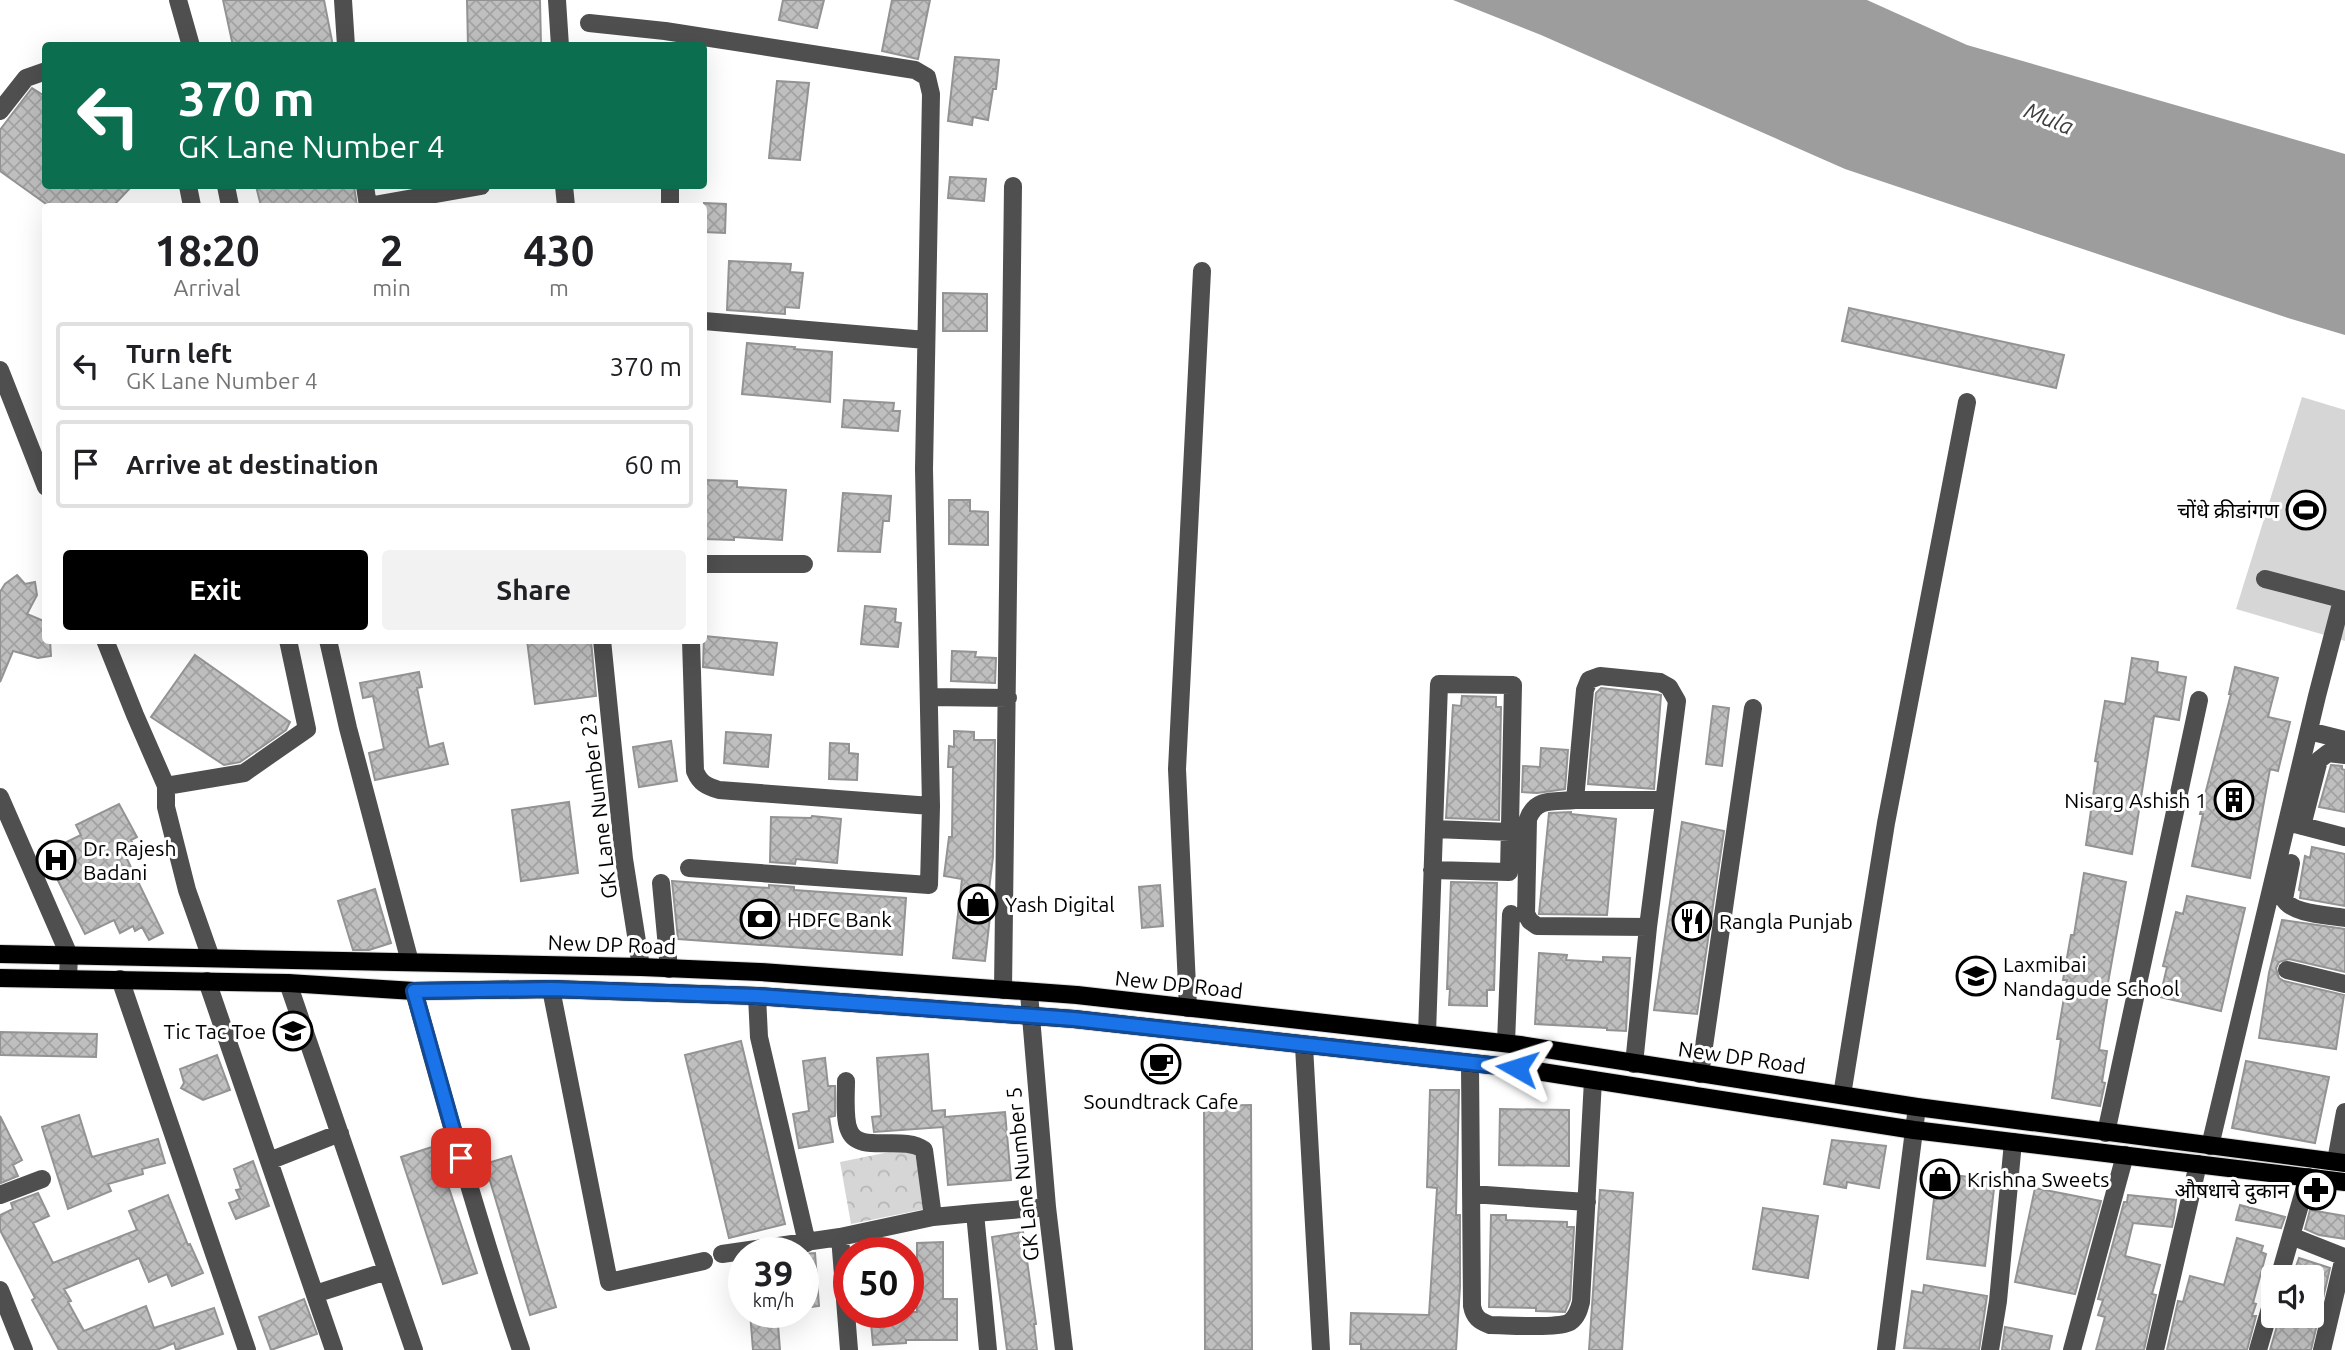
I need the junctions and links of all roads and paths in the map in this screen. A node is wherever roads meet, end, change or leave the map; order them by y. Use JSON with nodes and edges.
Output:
{"nodes":[{"id":1,"x":178,"y":0,"type":"edge"},
{"id":2,"x":343,"y":0,"type":"edge"},
{"id":3,"x":557,"y":0,"type":"edge"},
{"id":4,"x":589,"y":23,"type":"dead end"},
{"id":5,"x":665,"y":38,"type":"edge"},
{"id":6,"x":190,"y":42,"type":"edge"},
{"id":7,"x":346,"y":42,"type":"edge"},
{"id":8,"x":560,"y":42,"type":"edge"},
{"id":9,"x":696,"y":42,"type":"edge"},
{"id":10,"x":707,"y":43,"type":"edge"},
{"id":11,"x":42,"y":72,"type":"edge"},
{"id":12,"x":0,"y":111,"type":"edge"},
{"id":13,"x":1013,"y":186,"type":"dead end"},
{"id":14,"x":464,"y":189,"type":"edge"},
{"id":15,"x":385,"y":203,"type":"edge"},
{"id":16,"x":1202,"y":271,"type":"dead end"},
{"id":17,"x":707,"y":321,"type":"edge"},
{"id":18,"x":926,"y":340,"type":"junction"},
{"id":19,"x":0,"y":370,"type":"edge"},
{"id":20,"x":1967,"y":402,"type":"dead end"},
{"id":21,"x":42,"y":477,"type":"edge"},
{"id":22,"x":707,"y":564,"type":"edge"},
{"id":23,"x":804,"y":564,"type":"dead end"},
{"id":24,"x":2265,"y":579,"type":"dead end"},
{"id":25,"x":2344,"y":600,"type":"edge"},
{"id":26,"x":108,"y":644,"type":"edge"},
{"id":27,"x":289,"y":644,"type":"edge"},
{"id":28,"x":329,"y":644,"type":"edge"},
{"id":29,"x":602,"y":644,"type":"edge"},
{"id":30,"x":691,"y":644,"type":"edge"},
{"id":31,"x":929,"y":697,"type":"junction"},
{"id":32,"x":1008,"y":698,"type":"junction"},
{"id":33,"x":2199,"y":700,"type":"dead end"},
{"id":34,"x":1753,"y":708,"type":"dead end"},
{"id":35,"x":2309,"y":731,"type":"junction"},
{"id":36,"x":2345,"y":740,"type":"edge"},
{"id":37,"x":2345,"y":755,"type":"edge"},
{"id":38,"x":166,"y":786,"type":"junction"},
{"id":39,"x":0,"y":797,"type":"edge"},
{"id":40,"x":1575,"y":800,"type":"junction"},
{"id":41,"x":1664,"y":800,"type":"junction"},
{"id":42,"x":931,"y":806,"type":"junction"},
{"id":43,"x":1434,"y":829,"type":"junction"},
{"id":44,"x":2292,"y":831,"type":"junction"},
{"id":45,"x":1510,"y":832,"type":"junction"},
{"id":46,"x":2345,"y":837,"type":"edge"},
{"id":47,"x":2291,"y":863,"type":"dead end"},
{"id":48,"x":689,"y":867,"type":"dead end"},
{"id":49,"x":1432,"y":870,"type":"junction"},
{"id":50,"x":661,"y":883,"type":"dead end"},
{"id":51,"x":1511,"y":914,"type":"dead end"},
{"id":52,"x":2345,"y":918,"type":"edge"},
{"id":53,"x":1648,"y":927,"type":"junction"},
{"id":54,"x":0,"y":954,"type":"edge"},
{"id":55,"x":69,"y":955,"type":"junction"},
{"id":56,"x":121,"y":956,"type":"junction"},
{"id":57,"x":212,"y":958,"type":"junction"},
{"id":58,"x":410,"y":962,"type":"junction"},
{"id":59,"x":641,"y":967,"type":"junction"},
{"id":60,"x":669,"y":969,"type":"junction"},
{"id":61,"x":2287,"y":970,"type":"dead end"},
{"id":62,"x":0,"y":978,"type":"edge"},
{"id":63,"x":68,"y":978,"type":"junction"},
{"id":64,"x":120,"y":979,"type":"junction"},
{"id":65,"x":207,"y":981,"type":"junction"},
{"id":66,"x":288,"y":983,"type":"junction"},
{"id":67,"x":2345,"y":984,"type":"edge"},
{"id":68,"x":551,"y":989,"type":"junction"},
{"id":69,"x":1003,"y":990,"type":"junction"},
{"id":70,"x":414,"y":991,"type":"junction"},
{"id":71,"x":1029,"y":993,"type":"junction"},
{"id":72,"x":757,"y":996,"type":"junction"},
{"id":73,"x":1188,"y":1007,"type":"junction"},
{"id":74,"x":1030,"y":1016,"type":"junction"},
{"id":75,"x":1427,"y":1034,"type":"junction"},
{"id":76,"x":1506,"y":1043,"type":"junction"},
{"id":77,"x":1304,"y":1046,"type":"junction"},
{"id":78,"x":1470,"y":1063,"type":"junction"},
{"id":79,"x":1634,"y":1064,"type":"junction"},
{"id":80,"x":1700,"y":1074,"type":"junction"},
{"id":81,"x":1593,"y":1080,"type":"junction"},
{"id":82,"x":846,"y":1081,"type":"dead end"},
{"id":83,"x":1842,"y":1095,"type":"junction"},
{"id":84,"x":1917,"y":1107,"type":"junction"},
{"id":85,"x":2345,"y":1112,"type":"edge"},
{"id":86,"x":1914,"y":1130,"type":"junction"},
{"id":87,"x":340,"y":1133,"type":"junction"},
{"id":88,"x":2106,"y":1133,"type":"junction"},
{"id":89,"x":2012,"y":1142,"type":"junction"},
{"id":90,"x":2210,"y":1146,"type":"junction"},
{"id":91,"x":2125,"y":1155,"type":"junction"},
{"id":92,"x":269,"y":1161,"type":"junction"},
{"id":93,"x":2340,"y":1162,"type":"edge"},
{"id":94,"x":2198,"y":1164,"type":"junction"},
{"id":95,"x":2308,"y":1177,"type":"junction"},
{"id":96,"x":43,"y":1178,"type":"dead end"},
{"id":97,"x":2345,"y":1182,"type":"edge"},
{"id":98,"x":1471,"y":1194,"type":"junction"},
{"id":99,"x":0,"y":1195,"type":"edge"},
{"id":100,"x":1587,"y":1202,"type":"junction"},
{"id":101,"x":1047,"y":1207,"type":"junction"},
{"id":102,"x":975,"y":1213,"type":"junction"},
{"id":103,"x":933,"y":1217,"type":"junction"},
{"id":104,"x":2291,"y":1236,"type":"junction"},
{"id":105,"x":806,"y":1237,"type":"edge"},
{"id":106,"x":840,"y":1237,"type":"edge"},
{"id":107,"x":728,"y":1253,"type":"edge"},
{"id":108,"x":722,"y":1254,"type":"dead end"},
{"id":109,"x":704,"y":1261,"type":"dead end"},
{"id":110,"x":2283,"y":1265,"type":"edge"},
{"id":111,"x":387,"y":1271,"type":"junction"},
{"id":112,"x":0,"y":1290,"type":"edge"},
{"id":113,"x":315,"y":1294,"type":"junction"},
{"id":114,"x":847,"y":1328,"type":"edge"},
{"id":115,"x":2264,"y":1328,"type":"edge"},
{"id":116,"x":24,"y":1350,"type":"edge"},
{"id":117,"x":247,"y":1350,"type":"edge"},
{"id":118,"x":334,"y":1350,"type":"edge"},
{"id":119,"x":414,"y":1350,"type":"edge"},
{"id":120,"x":521,"y":1350,"type":"edge"},
{"id":121,"x":849,"y":1350,"type":"edge"},
{"id":122,"x":988,"y":1350,"type":"edge"},
{"id":123,"x":1064,"y":1350,"type":"edge"},
{"id":124,"x":1321,"y":1350,"type":"edge"},
{"id":125,"x":1886,"y":1350,"type":"edge"},
{"id":126,"x":1990,"y":1350,"type":"edge"},
{"id":127,"x":2072,"y":1350,"type":"edge"},
{"id":128,"x":2155,"y":1350,"type":"edge"},
{"id":129,"x":2258,"y":1350,"type":"edge"},
{"id":130,"x":2322,"y":1350,"type":"edge"}],
"edges":[{"from":1,"to":6,"type":"street"},
{"from":2,"to":7,"type":"street"},
{"from":3,"to":8,"type":"street"},
{"from":4,"to":5,"type":"street"},
{"from":5,"to":9,"type":"street"},
{"from":10,"to":18,"type":"street"},
{"from":11,"to":12,"type":"street"},
{"from":13,"to":32,"type":"street"},
{"from":14,"to":15,"type":"street"},
{"from":16,"to":73,"type":"street"},
{"from":17,"to":18,"type":"street"},
{"from":18,"to":31,"type":"street"},
{"from":19,"to":21,"type":"street"},
{"from":20,"to":83,"type":"street"},
{"from":22,"to":23,"type":"street"},
{"from":24,"to":25,"type":"street"},
{"from":25,"to":35,"type":"street"},
{"from":26,"to":38,"type":"street"},
{"from":27,"to":38,"type":"street"},
{"from":28,"to":58,"type":"street"},
{"from":29,"to":59,"type":"street","name":"GK Lane Number 23"},
{"from":30,"to":42,"type":"street"},
{"from":31,"to":32,"type":"street"},
{"from":31,"to":42,"type":"street"},
{"from":32,"to":69,"type":"street"},
{"from":33,"to":88,"type":"street"},
{"from":34,"to":80,"type":"street"},
{"from":35,"to":36,"type":"street"},
{"from":35,"to":44,"type":"street"},
{"from":37,"to":44,"type":"street"},
{"from":38,"to":57,"type":"street"},
{"from":39,"to":55,"type":"street"},
{"from":40,"to":41,"type":"street"},
{"from":40,"to":41,"type":"street"},
{"from":40,"to":53,"type":"street"},
{"from":41,"to":53,"type":"street"},
{"from":42,"to":48,"type":"street"},
{"from":43,"to":45,"type":"street"},
{"from":43,"to":45,"type":"street"},
{"from":43,"to":49,"type":"street"},
{"from":44,"to":46,"type":"street"},
{"from":44,"to":90,"type":"street"},
{"from":45,"to":49,"type":"street"},
{"from":47,"to":52,"type":"street"},
{"from":49,"to":75,"type":"street"},
{"from":50,"to":60,"type":"street"},
{"from":51,"to":76,"type":"street"},
{"from":53,"to":79,"type":"street"},
{"from":54,"to":55,"type":"main road","name":"New DP Road"},
{"from":55,"to":56,"type":"main road","name":"New DP Road"},
{"from":55,"to":63,"type":"street"},
{"from":56,"to":57,"type":"main road","name":"New DP Road"},
{"from":56,"to":64,"type":"main road"},
{"from":57,"to":58,"type":"main road","name":"New DP Road"},
{"from":58,"to":59,"type":"main road","name":"New DP Road"},
{"from":59,"to":60,"type":"main road","name":"New DP Road"},
{"from":60,"to":69,"type":"main road","name":"New DP Road"},
{"from":61,"to":67,"type":"street"},
{"from":62,"to":63,"type":"main road"},
{"from":63,"to":64,"type":"main road"},
{"from":64,"to":65,"type":"main road"},
{"from":64,"to":117,"type":"street"},
{"from":65,"to":66,"type":"main road"},
{"from":65,"to":92,"type":"street"},
{"from":66,"to":70,"type":"main road"},
{"from":66,"to":87,"type":"street"},
{"from":68,"to":70,"type":"main road"},
{"from":68,"to":72,"type":"main road"},
{"from":68,"to":109,"type":"street"},
{"from":69,"to":71,"type":"main road","name":"New DP Road"},
{"from":70,"to":120,"type":"street"},
{"from":71,"to":73,"type":"main road","name":"New DP Road"},
{"from":71,"to":74,"type":"street","name":"GK Lane Number 5"},
{"from":72,"to":74,"type":"main road"},
{"from":72,"to":105,"type":"street"},
{"from":73,"to":75,"type":"main road","name":"New DP Road"},
{"from":74,"to":77,"type":"main road"},
{"from":74,"to":101,"type":"street","name":"GK Lane Number 5"},
{"from":75,"to":76,"type":"main road","name":"New DP Road"},
{"from":76,"to":79,"type":"main road","name":"New DP Road"},
{"from":77,"to":78,"type":"main road"},
{"from":77,"to":124,"type":"street"},
{"from":78,"to":81,"type":"main road"},
{"from":78,"to":98,"type":"street"},
{"from":79,"to":80,"type":"main road","name":"New DP Road"},
{"from":80,"to":83,"type":"main road","name":"New DP Road"},
{"from":81,"to":86,"type":"main road"},
{"from":81,"to":100,"type":"street"},
{"from":82,"to":103,"type":"street"},
{"from":83,"to":84,"type":"main road","name":"New DP Road"},
{"from":84,"to":86,"type":"street"},
{"from":84,"to":88,"type":"main road","name":"New DP Road"},
{"from":85,"to":93,"type":"street"},
{"from":86,"to":89,"type":"main road"},
{"from":86,"to":125,"type":"street"},
{"from":87,"to":92,"type":"street"},
{"from":87,"to":111,"type":"street"},
{"from":88,"to":90,"type":"main road","name":"New DP Road"},
{"from":89,"to":91,"type":"main road"},
{"from":89,"to":126,"type":"street"},
{"from":90,"to":93,"type":"main road","name":"New DP Road"},
{"from":91,"to":94,"type":"main road"},
{"from":91,"to":127,"type":"street"},
{"from":92,"to":113,"type":"street"},
{"from":94,"to":95,"type":"main road"},
{"from":94,"to":128,"type":"street"},
{"from":95,"to":97,"type":"main road"},
{"from":95,"to":104,"type":"street"},
{"from":96,"to":99,"type":"street"},
{"from":98,"to":100,"type":"street"},
{"from":98,"to":100,"type":"street"},
{"from":101,"to":102,"type":"street"},
{"from":101,"to":123,"type":"street","name":"GK Lane Number 5"},
{"from":102,"to":103,"type":"street"},
{"from":102,"to":122,"type":"street"},
{"from":103,"to":106,"type":"street"},
{"from":104,"to":110,"type":"street"},
{"from":104,"to":130,"type":"street"},
{"from":107,"to":108,"type":"street"},
{"from":111,"to":113,"type":"street"},
{"from":111,"to":119,"type":"street"},
{"from":112,"to":116,"type":"street"},
{"from":113,"to":118,"type":"street"},
{"from":114,"to":121,"type":"street"},
{"from":115,"to":129,"type":"street"}]}
